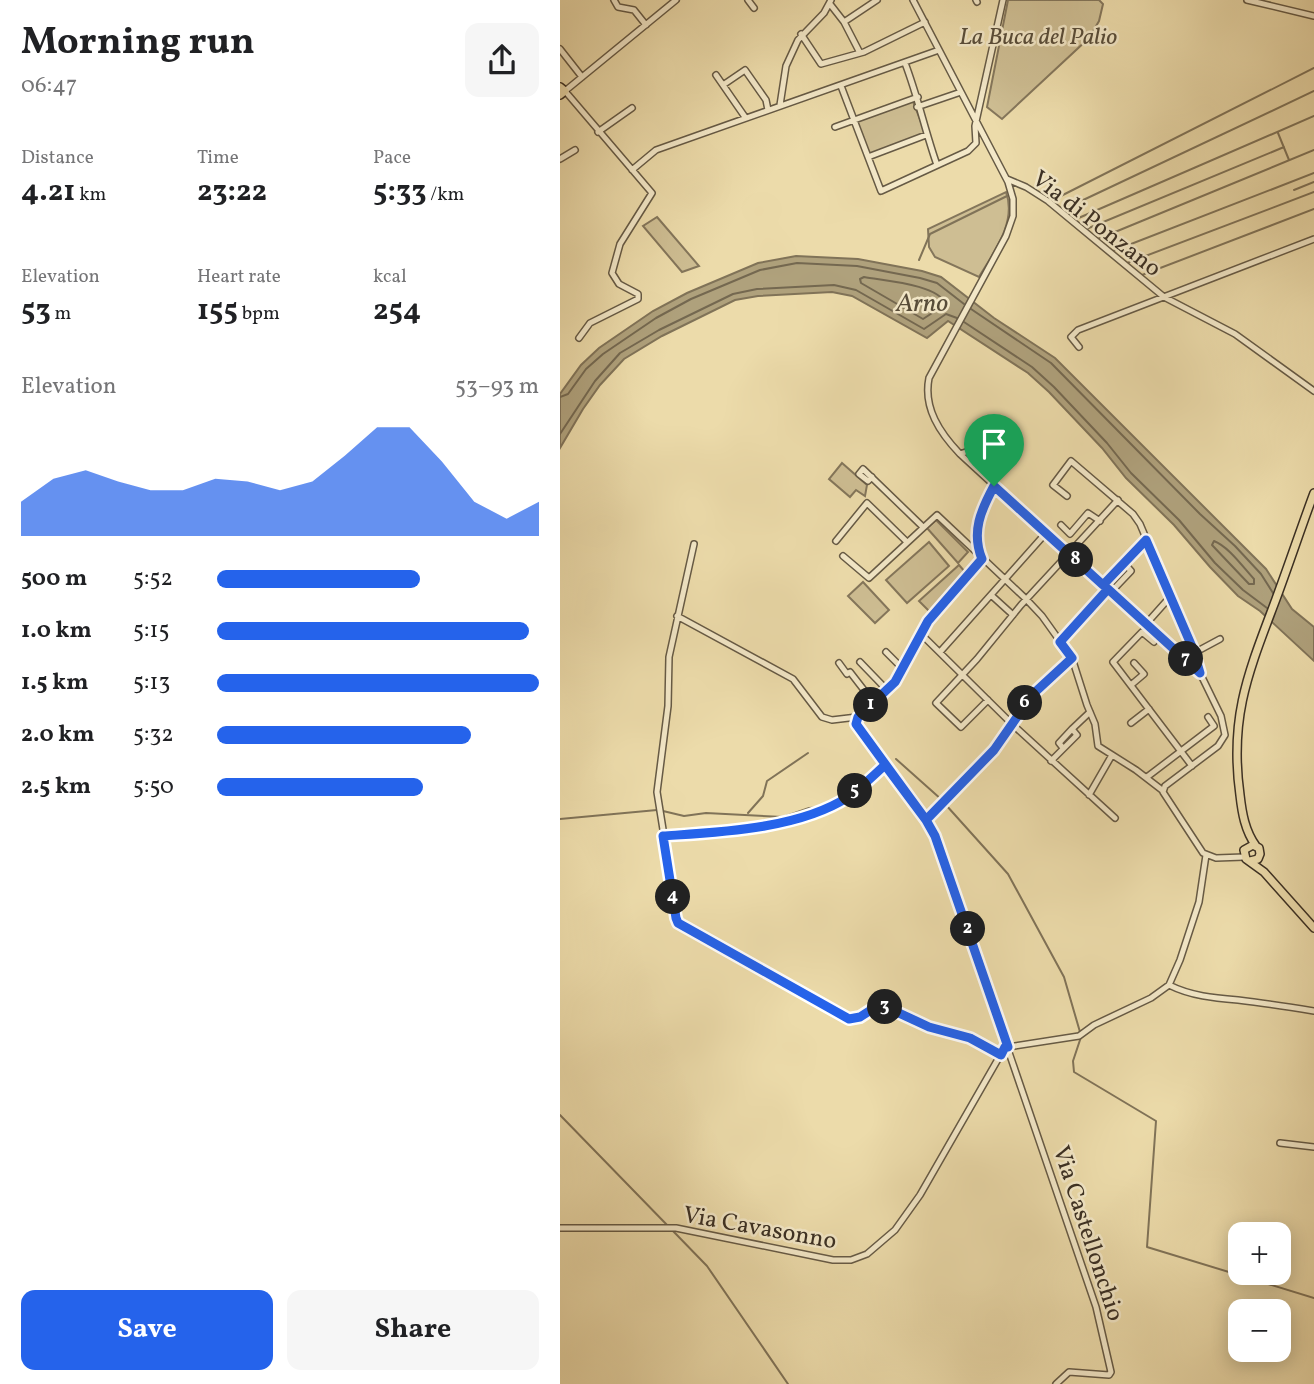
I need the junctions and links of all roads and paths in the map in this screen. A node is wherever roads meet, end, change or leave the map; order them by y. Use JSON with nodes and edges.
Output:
{"nodes":[{"id":1,"x":614,"y":0,"type":"edge"},
{"id":2,"x":676,"y":0,"type":"edge"},
{"id":3,"x":748,"y":0,"type":"edge"},
{"id":4,"x":877,"y":0,"type":"edge"},
{"id":5,"x":913,"y":0,"type":"edge"},
{"id":6,"x":1003,"y":0,"type":"edge"},
{"id":7,"x":1247,"y":0,"type":"edge"},
{"id":8,"x":1262,"y":1,"type":"edge"},
{"id":9,"x":830,"y":2,"type":"edge"},
{"id":10,"x":865,"y":3,"type":"edge"},
{"id":11,"x":754,"y":8,"type":"dead end"},
{"id":12,"x":1314,"y":16,"type":"edge"},
{"id":13,"x":844,"y":22,"type":"junction"},
{"id":14,"x":925,"y":22,"type":"junction"},
{"id":15,"x":646,"y":25,"type":"junction"},
{"id":16,"x":801,"y":34,"type":"junction"},
{"id":17,"x":560,"y":49,"type":"edge"},
{"id":18,"x":939,"y":50,"type":"junction"},
{"id":19,"x":860,"y":53,"type":"junction"},
{"id":20,"x":905,"y":63,"type":"junction"},
{"id":21,"x":716,"y":75,"type":"dead end"},
{"id":22,"x":582,"y":77,"type":"junction"},
{"id":23,"x":723,"y":85,"type":"junction"},
{"id":24,"x":957,"y":85,"type":"junction"},
{"id":25,"x":841,"y":86,"type":"junction"},
{"id":26,"x":562,"y":91,"type":"edge"},
{"id":27,"x":961,"y":92,"type":"junction"},
{"id":28,"x":951,"y":95,"type":"junction"},
{"id":29,"x":918,"y":97,"type":"junction"},
{"id":30,"x":780,"y":105,"type":"junction"},
{"id":31,"x":917,"y":107,"type":"junction"},
{"id":32,"x":632,"y":108,"type":"dead end"},
{"id":33,"x":768,"y":110,"type":"junction"},
{"id":34,"x":744,"y":117,"type":"junction"},
{"id":35,"x":854,"y":120,"type":"junction"},
{"id":36,"x":977,"y":122,"type":"junction"},
{"id":37,"x":835,"y":127,"type":"dead end"},
{"id":38,"x":598,"y":132,"type":"junction"},
{"id":39,"x":926,"y":135,"type":"junction"},
{"id":40,"x":575,"y":150,"type":"dead end"},
{"id":41,"x":868,"y":157,"type":"junction"},
{"id":42,"x":560,"y":159,"type":"edge"},
{"id":43,"x":937,"y":165,"type":"junction"},
{"id":44,"x":632,"y":170,"type":"junction"},
{"id":45,"x":1007,"y":179,"type":"junction"},
{"id":46,"x":1314,"y":239,"type":"edge"},
{"id":47,"x":1164,"y":297,"type":"junction"},
{"id":48,"x":579,"y":338,"type":"dead end"},
{"id":49,"x":1079,"y":347,"type":"dead end"},
{"id":50,"x":1314,"y":391,"type":"edge"},
{"id":51,"x":992,"y":443,"type":"dead end"},
{"id":52,"x":960,"y":454,"type":"junction"},
{"id":53,"x":872,"y":477,"type":"dead end"},
{"id":54,"x":994,"y":486,"type":"junction"},
{"id":55,"x":1314,"y":493,"type":"edge"},
{"id":56,"x":1067,"y":496,"type":"dead end"},
{"id":57,"x":1118,"y":500,"type":"junction"},
{"id":58,"x":1100,"y":521,"type":"junction"},
{"id":59,"x":1061,"y":526,"type":"dead end"},
{"id":60,"x":923,"y":527,"type":"junction"},
{"id":61,"x":1046,"y":533,"type":"junction"},
{"id":62,"x":977,"y":537,"type":"junction"},
{"id":63,"x":1146,"y":540,"type":"junction"},
{"id":64,"x":835,"y":541,"type":"dead end"},
{"id":65,"x":907,"y":542,"type":"junction"},
{"id":66,"x":694,"y":544,"type":"dead end"},
{"id":67,"x":967,"y":546,"type":"junction"},
{"id":68,"x":1069,"y":554,"type":"junction"},
{"id":69,"x":842,"y":556,"type":"dead end"},
{"id":70,"x":982,"y":559,"type":"junction"},
{"id":71,"x":1124,"y":563,"type":"junction"},
{"id":72,"x":1005,"y":579,"type":"junction"},
{"id":73,"x":1107,"y":589,"type":"junction"},
{"id":74,"x":991,"y":595,"type":"junction"},
{"id":75,"x":1171,"y":596,"type":"junction"},
{"id":76,"x":1026,"y":599,"type":"junction"},
{"id":77,"x":1013,"y":615,"type":"junction"},
{"id":78,"x":677,"y":616,"type":"junction"},
{"id":79,"x":1146,"y":624,"type":"junction"},
{"id":80,"x":921,"y":634,"type":"junction"},
{"id":81,"x":1220,"y":639,"type":"dead end"},
{"id":82,"x":1060,"y":642,"type":"junction"},
{"id":83,"x":1154,"y":642,"type":"dead end"},
{"id":84,"x":886,"y":652,"type":"dead end"},
{"id":85,"x":940,"y":652,"type":"junction"},
{"id":86,"x":1194,"y":653,"type":"junction"},
{"id":87,"x":1072,"y":658,"type":"junction"},
{"id":88,"x":860,"y":662,"type":"dead end"},
{"id":89,"x":839,"y":663,"type":"dead end"},
{"id":90,"x":1134,"y":663,"type":"dead end"},
{"id":91,"x":904,"y":670,"type":"junction"},
{"id":92,"x":1200,"y":673,"type":"junction"},
{"id":93,"x":962,"y":675,"type":"junction"},
{"id":94,"x":1131,"y":685,"type":"junction"},
{"id":95,"x":887,"y":690,"type":"junction"},
{"id":96,"x":988,"y":700,"type":"junction"},
{"id":97,"x":874,"y":703,"type":"junction"},
{"id":98,"x":1149,"y":709,"type":"junction"},
{"id":99,"x":1090,"y":712,"type":"junction"},
{"id":100,"x":858,"y":717,"type":"junction"},
{"id":101,"x":1208,"y":717,"type":"dead end"},
{"id":102,"x":1131,"y":723,"type":"dead end"},
{"id":103,"x":1012,"y":724,"type":"junction"},
{"id":104,"x":1181,"y":751,"type":"junction"},
{"id":105,"x":1112,"y":755,"type":"junction"},
{"id":106,"x":1051,"y":761,"type":"junction"},
{"id":107,"x":885,"y":765,"type":"junction"},
{"id":108,"x":1192,"y":766,"type":"junction"},
{"id":109,"x":1147,"y":777,"type":"junction"},
{"id":110,"x":1162,"y":790,"type":"junction"},
{"id":111,"x":1089,"y":795,"type":"junction"},
{"id":112,"x":1115,"y":818,"type":"dead end"},
{"id":113,"x":926,"y":820,"type":"junction"},
{"id":114,"x":1247,"y":832,"type":"junction"},
{"id":115,"x":663,"y":836,"type":"junction"},
{"id":116,"x":1256,"y":846,"type":"junction"},
{"id":117,"x":1246,"y":854,"type":"junction"},
{"id":118,"x":1206,"y":855,"type":"junction"},
{"id":119,"x":1260,"y":856,"type":"junction"},
{"id":120,"x":1264,"y":872,"type":"junction"},
{"id":121,"x":1314,"y":928,"type":"edge"},
{"id":122,"x":1169,"y":985,"type":"junction"},
{"id":123,"x":1314,"y":1011,"type":"edge"},
{"id":124,"x":1008,"y":1047,"type":"junction"},
{"id":125,"x":1001,"y":1055,"type":"junction"},
{"id":126,"x":1280,"y":1143,"type":"dead end"},
{"id":127,"x":1314,"y":1147,"type":"edge"},
{"id":128,"x":560,"y":1228,"type":"edge"},
{"id":129,"x":1056,"y":1384,"type":"edge"}],
"edges":[{"from":1,"to":15,"type":"street"},
{"from":2,"to":15,"type":"street"},
{"from":3,"to":11,"type":"street"},
{"from":4,"to":10,"type":"street"},
{"from":5,"to":14,"type":"street"},
{"from":6,"to":36,"type":"street"},
{"from":7,"to":8,"type":"street"},
{"from":8,"to":12,"type":"street"},
{"from":9,"to":13,"type":"street"},
{"from":9,"to":16,"type":"street"},
{"from":10,"to":13,"type":"street"},
{"from":13,"to":19,"type":"street"},
{"from":14,"to":18,"type":"street"},
{"from":14,"to":19,"type":"street"},
{"from":15,"to":22,"type":"street"},
{"from":16,"to":19,"type":"street"},
{"from":16,"to":30,"type":"street"},
{"from":17,"to":22,"type":"street"},
{"from":18,"to":20,"type":"street"},
{"from":18,"to":24,"type":"street"},
{"from":20,"to":25,"type":"street"},
{"from":20,"to":29,"type":"street"},
{"from":21,"to":23,"type":"street"},
{"from":22,"to":26,"type":"street"},
{"from":23,"to":33,"type":"street"},
{"from":23,"to":34,"type":"street"},
{"from":24,"to":27,"type":"street"},
{"from":24,"to":28,"type":"street"},
{"from":25,"to":30,"type":"street"},
{"from":25,"to":35,"type":"street"},
{"from":26,"to":38,"type":"street"},
{"from":27,"to":28,"type":"street"},
{"from":27,"to":36,"type":"street"},
{"from":28,"to":31,"type":"street"},
{"from":29,"to":31,"type":"street"},
{"from":29,"to":35,"type":"street"},
{"from":30,"to":33,"type":"street"},
{"from":31,"to":39,"type":"street"},
{"from":32,"to":38,"type":"street"},
{"from":33,"to":34,"type":"street"},
{"from":34,"to":44,"type":"street"},
{"from":35,"to":37,"type":"street"},
{"from":35,"to":41,"type":"street"},
{"from":36,"to":43,"type":"street"},
{"from":36,"to":45,"type":"street"},
{"from":38,"to":44,"type":"street"},
{"from":39,"to":41,"type":"street"},
{"from":39,"to":43,"type":"street"},
{"from":40,"to":42,"type":"street"},
{"from":41,"to":43,"type":"street"},
{"from":44,"to":48,"type":"street"},
{"from":45,"to":47,"type":"street","name":"Via di Ponzano"},
{"from":45,"to":52,"type":"street"},
{"from":46,"to":47,"type":"street","name":"Via di Ponzano"},
{"from":47,"to":49,"type":"street","name":"Via di Ponzano"},
{"from":47,"to":50,"type":"street","name":"Via di Ponzano"},
{"from":51,"to":52,"type":"street"},
{"from":52,"to":54,"type":"street"},
{"from":53,"to":60,"type":"street"},
{"from":54,"to":61,"type":"street"},
{"from":54,"to":62,"type":"street"},
{"from":55,"to":114,"type":"main road"},
{"from":56,"to":57,"type":"street"},
{"from":57,"to":58,"type":"street"},
{"from":57,"to":63,"type":"street"},
{"from":58,"to":59,"type":"street"},
{"from":58,"to":68,"type":"street"},
{"from":60,"to":65,"type":"street"},
{"from":60,"to":67,"type":"street"},
{"from":61,"to":68,"type":"street"},
{"from":61,"to":72,"type":"street"},
{"from":62,"to":67,"type":"street"},
{"from":62,"to":70,"type":"street"},
{"from":63,"to":71,"type":"street"},
{"from":63,"to":75,"type":"street"},
{"from":64,"to":65,"type":"street"},
{"from":65,"to":69,"type":"street"},
{"from":66,"to":78,"type":"street"},
{"from":67,"to":70,"type":"street"},
{"from":68,"to":73,"type":"street"},
{"from":68,"to":76,"type":"street"},
{"from":70,"to":72,"type":"street"},
{"from":70,"to":80,"type":"street"},
{"from":71,"to":73,"type":"street"},
{"from":71,"to":73,"type":"street"},
{"from":72,"to":74,"type":"street"},
{"from":72,"to":76,"type":"street"},
{"from":73,"to":79,"type":"street"},
{"from":73,"to":82,"type":"street"},
{"from":74,"to":77,"type":"street"},
{"from":74,"to":85,"type":"street"},
{"from":75,"to":79,"type":"street"},
{"from":75,"to":86,"type":"street"},
{"from":76,"to":77,"type":"street"},
{"from":76,"to":82,"type":"street"},
{"from":77,"to":93,"type":"street"},
{"from":78,"to":100,"type":"street"},
{"from":78,"to":115,"type":"street"},
{"from":79,"to":92,"type":"street"},
{"from":80,"to":85,"type":"street"},
{"from":80,"to":91,"type":"street"},
{"from":81,"to":86,"type":"street"},
{"from":82,"to":87,"type":"street"},
{"from":83,"to":94,"type":"street"},
{"from":84,"to":91,"type":"street"},
{"from":85,"to":93,"type":"street"},
{"from":86,"to":92,"type":"street"},
{"from":87,"to":99,"type":"street"},
{"from":87,"to":103,"type":"street"},
{"from":88,"to":95,"type":"street"},
{"from":89,"to":97,"type":"street"},
{"from":90,"to":94,"type":"street"},
{"from":91,"to":95,"type":"street"},
{"from":92,"to":108,"type":"street"},
{"from":93,"to":96,"type":"street"},
{"from":93,"to":96,"type":"street"},
{"from":94,"to":98,"type":"street"},
{"from":95,"to":97,"type":"street"},
{"from":96,"to":103,"type":"street"},
{"from":97,"to":100,"type":"street"},
{"from":98,"to":102,"type":"street"},
{"from":98,"to":104,"type":"street"},
{"from":99,"to":105,"type":"street"},
{"from":99,"to":106,"type":"street"},
{"from":100,"to":107,"type":"street"},
{"from":101,"to":104,"type":"street"},
{"from":103,"to":106,"type":"street"},
{"from":103,"to":113,"type":"street"},
{"from":104,"to":108,"type":"street"},
{"from":104,"to":109,"type":"street"},
{"from":105,"to":109,"type":"street"},
{"from":105,"to":111,"type":"street"},
{"from":106,"to":111,"type":"street"},
{"from":107,"to":113,"type":"street"},
{"from":107,"to":115,"type":"street"},
{"from":108,"to":110,"type":"street"},
{"from":109,"to":110,"type":"street"},
{"from":110,"to":118,"type":"street"},
{"from":111,"to":112,"type":"street"},
{"from":113,"to":124,"type":"street"},
{"from":114,"to":116,"type":"main road"},
{"from":114,"to":117,"type":"main road"},
{"from":115,"to":125,"type":"street"},
{"from":116,"to":117,"type":"main road"},
{"from":116,"to":119,"type":"main road"},
{"from":117,"to":118,"type":"street"},
{"from":117,"to":119,"type":"main road"},
{"from":117,"to":120,"type":"main road"},
{"from":118,"to":122,"type":"street"},
{"from":119,"to":120,"type":"main road"},
{"from":120,"to":121,"type":"main road"},
{"from":122,"to":123,"type":"street"},
{"from":122,"to":124,"type":"street"},
{"from":124,"to":125,"type":"street","name":"Via Cavasonno"},
{"from":124,"to":129,"type":"street","name":"Via Castellonchio"},
{"from":125,"to":128,"type":"street","name":"Via Cavasonno"},
{"from":126,"to":127,"type":"street"}]}
